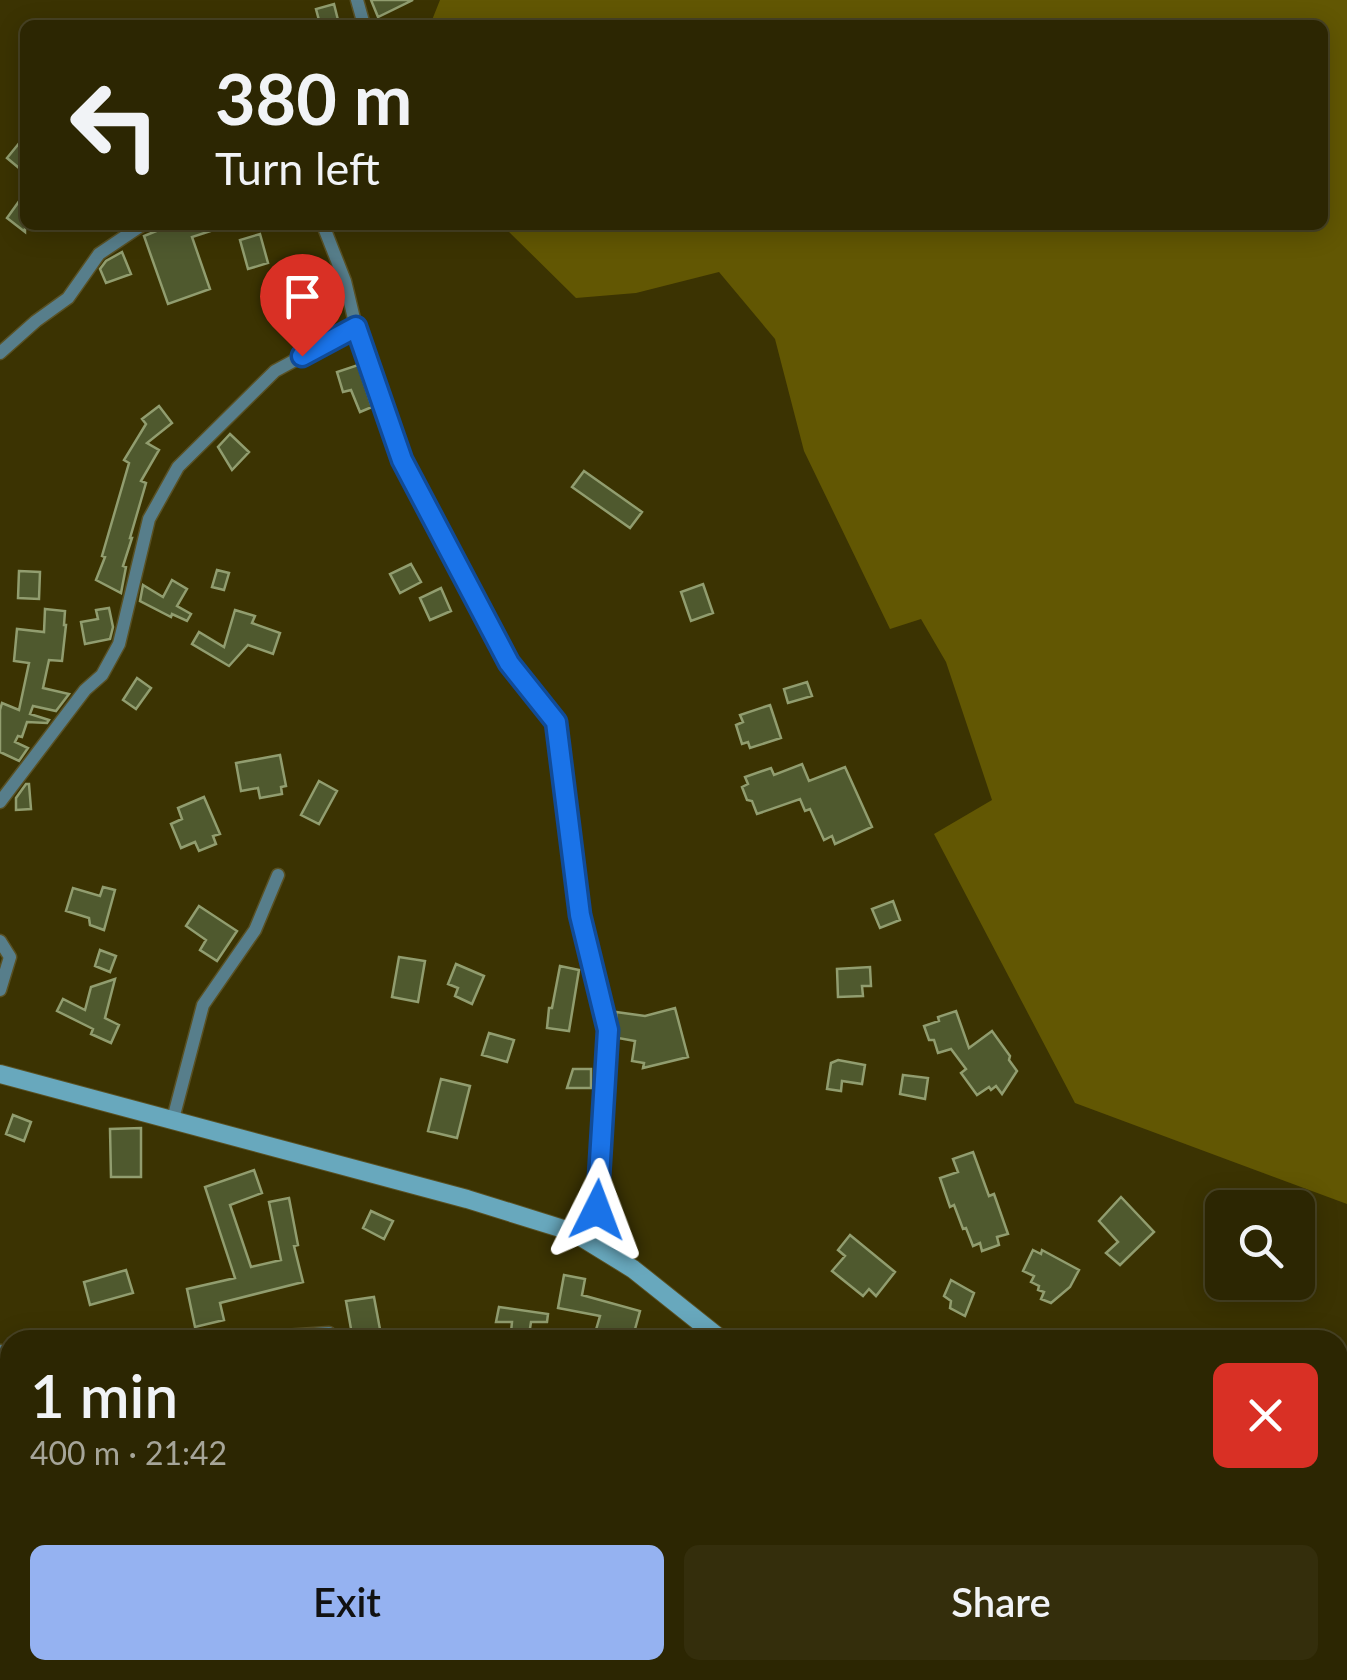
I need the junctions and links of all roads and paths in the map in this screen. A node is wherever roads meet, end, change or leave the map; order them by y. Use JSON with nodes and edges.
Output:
{"nodes":[{"id":1,"x":134,"y":230,"type":"edge"},
{"id":2,"x":326,"y":230,"type":"edge"},
{"id":3,"x":356,"y":327,"type":"junction"},
{"id":4,"x":0,"y":353,"type":"edge"},
{"id":5,"x":0,"y":802,"type":"edge"},
{"id":6,"x":278,"y":876,"type":"dead end"},
{"id":7,"x":0,"y":941,"type":"edge"},
{"id":8,"x":0,"y":990,"type":"edge"},
{"id":9,"x":0,"y":1074,"type":"edge"},
{"id":10,"x":173,"y":1119,"type":"junction"},
{"id":11,"x":595,"y":1246,"type":"junction"},
{"id":12,"x":709,"y":1330,"type":"edge"}],
"edges":[{"from":1,"to":4,"type":"street"},
{"from":2,"to":3,"type":"street"},
{"from":3,"to":5,"type":"street"},
{"from":3,"to":11,"type":"street"},
{"from":6,"to":10,"type":"street"},
{"from":7,"to":8,"type":"street"},
{"from":9,"to":10,"type":"street"},
{"from":10,"to":11,"type":"street"},
{"from":11,"to":12,"type":"street"}]}
